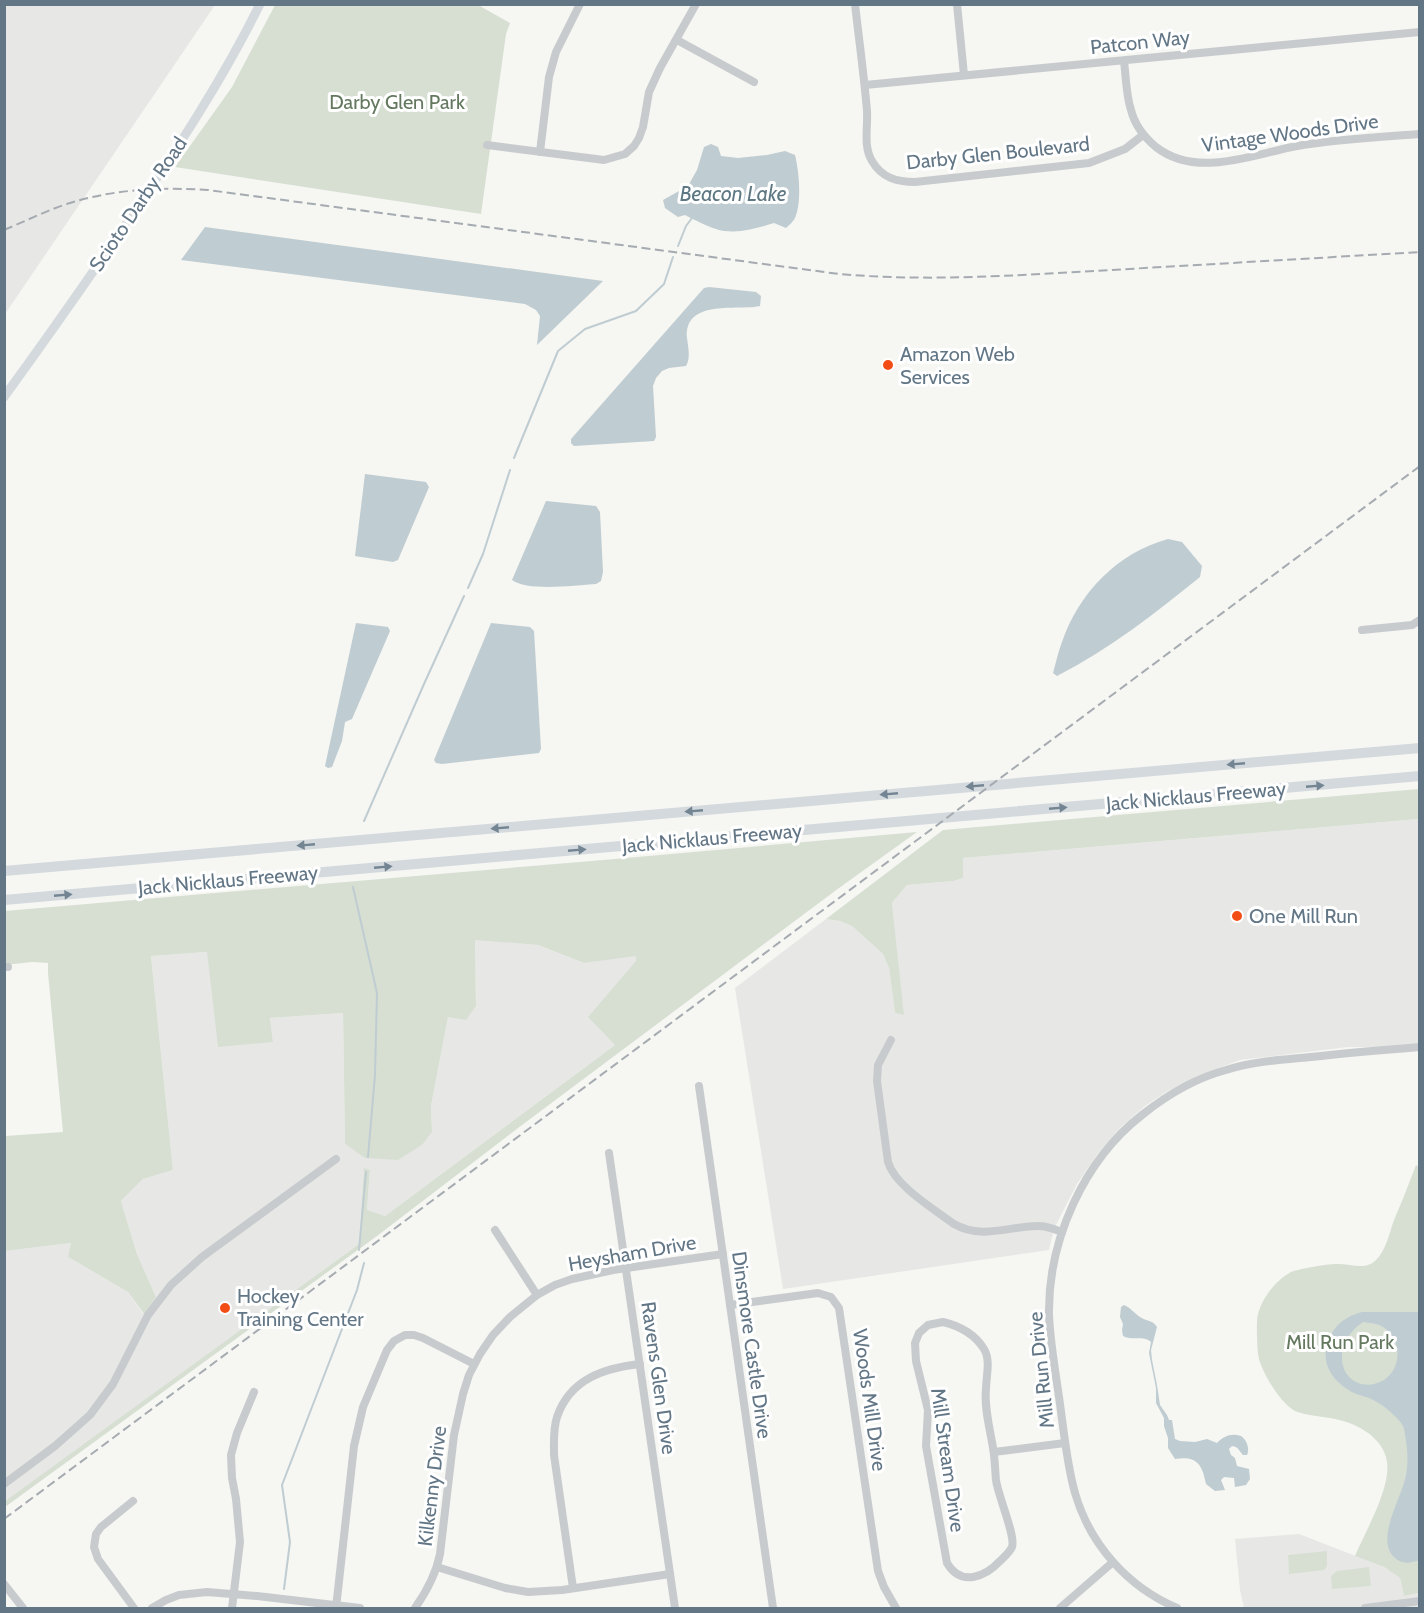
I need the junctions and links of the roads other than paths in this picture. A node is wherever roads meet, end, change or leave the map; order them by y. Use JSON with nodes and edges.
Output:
{"nodes":[{"id":1,"x":260,"y":4,"type":"edge"},
{"id":2,"x":580,"y":4,"type":"edge"},
{"id":3,"x":696,"y":4,"type":"edge"},
{"id":4,"x":855,"y":4,"type":"edge"},
{"id":5,"x":957,"y":4,"type":"edge"},
{"id":6,"x":1419,"y":32,"type":"edge"},
{"id":7,"x":677,"y":40,"type":"junction"},
{"id":8,"x":1124,"y":61,"type":"junction"},
{"id":9,"x":964,"y":75,"type":"junction"},
{"id":10,"x":754,"y":82,"type":"dead end"},
{"id":11,"x":865,"y":85,"type":"junction"},
{"id":12,"x":1419,"y":134,"type":"edge"},
{"id":13,"x":1143,"y":135,"type":"junction"},
{"id":14,"x":487,"y":145,"type":"dead end"},
{"id":15,"x":540,"y":152,"type":"junction"},
{"id":16,"x":4,"y":397,"type":"edge"},
{"id":17,"x":1419,"y":620,"type":"edge"},
{"id":18,"x":1362,"y":630,"type":"dead end"},
{"id":19,"x":1419,"y":748,"type":"edge"},
{"id":20,"x":1419,"y":776,"type":"edge"},
{"id":21,"x":4,"y":871,"type":"edge"},
{"id":22,"x":4,"y":900,"type":"edge"},
{"id":23,"x":891,"y":1040,"type":"dead end"},
{"id":24,"x":1419,"y":1047,"type":"edge"},
{"id":25,"x":699,"y":1086,"type":"dead end"},
{"id":26,"x":609,"y":1153,"type":"dead end"},
{"id":27,"x":336,"y":1159,"type":"dead end"},
{"id":28,"x":495,"y":1230,"type":"dead end"},
{"id":29,"x":1062,"y":1232,"type":"junction"},
{"id":30,"x":723,"y":1254,"type":"junction"},
{"id":31,"x":626,"y":1268,"type":"junction"},
{"id":32,"x":537,"y":1295,"type":"junction"},
{"id":33,"x":730,"y":1305,"type":"junction"},
{"id":34,"x":474,"y":1364,"type":"junction"},
{"id":35,"x":640,"y":1364,"type":"junction"},
{"id":36,"x":254,"y":1392,"type":"dead end"},
{"id":37,"x":1065,"y":1443,"type":"junction"},
{"id":38,"x":994,"y":1452,"type":"junction"},
{"id":39,"x":4,"y":1484,"type":"edge"},
{"id":40,"x":133,"y":1501,"type":"dead end"},
{"id":41,"x":1113,"y":1562,"type":"junction"},
{"id":42,"x":437,"y":1567,"type":"junction"},
{"id":43,"x":670,"y":1574,"type":"junction"},
{"id":44,"x":4,"y":1584,"type":"edge"},
{"id":45,"x":573,"y":1588,"type":"junction"},
{"id":46,"x":234,"y":1594,"type":"junction"},
{"id":47,"x":1419,"y":1601,"type":"edge"},
{"id":48,"x":336,"y":1607,"type":"edge"},
{"id":49,"x":23,"y":1608,"type":"edge"},
{"id":50,"x":134,"y":1608,"type":"edge"},
{"id":51,"x":152,"y":1608,"type":"edge"},
{"id":52,"x":232,"y":1608,"type":"edge"},
{"id":53,"x":360,"y":1608,"type":"edge"},
{"id":54,"x":415,"y":1608,"type":"edge"},
{"id":55,"x":675,"y":1608,"type":"edge"},
{"id":56,"x":773,"y":1608,"type":"edge"},
{"id":57,"x":896,"y":1608,"type":"edge"},
{"id":58,"x":1060,"y":1608,"type":"edge"},
{"id":59,"x":1177,"y":1608,"type":"edge"},
{"id":60,"x":1365,"y":1608,"type":"edge"}],
"edges":[{"from":1,"to":16,"type":"main road","name":"Scioto Darby Road"},
{"from":2,"to":15,"type":"street"},
{"from":3,"to":7,"type":"street"},
{"from":4,"to":11,"type":"street","name":"Darby Glen Boulevard"},
{"from":5,"to":9,"type":"street"},
{"from":6,"to":8,"type":"street","name":"Patcon Way"},
{"from":7,"to":10,"type":"street"},
{"from":7,"to":15,"type":"street"},
{"from":8,"to":9,"type":"street","name":"Patcon Way"},
{"from":8,"to":13,"type":"street","name":"Vintage Woods Drive"},
{"from":9,"to":11,"type":"street","name":"Patcon Way"},
{"from":11,"to":13,"type":"street","name":"Darby Glen Boulevard"},
{"from":12,"to":13,"type":"street","name":"Vintage Woods Drive"},
{"from":14,"to":15,"type":"street"},
{"from":17,"to":18,"type":"street"},
{"from":19,"to":21,"type":"highway","name":"Jack Nicklaus Freeway","one_way":true},
{"from":22,"to":20,"type":"highway","name":"Jack Nicklaus Freeway","one_way":true},
{"from":23,"to":29,"type":"street"},
{"from":24,"to":29,"type":"street","name":"Mill Run Drive"},
{"from":25,"to":30,"type":"street","name":"Dinsmore Castle Drive"},
{"from":26,"to":31,"type":"street","name":"Ravens Glen Drive"},
{"from":27,"to":39,"type":"street"},
{"from":28,"to":32,"type":"street"},
{"from":29,"to":37,"type":"street","name":"Mill Run Drive"},
{"from":30,"to":31,"type":"street","name":"Heysham Drive"},
{"from":30,"to":33,"type":"street","name":"Dinsmore Castle Drive"},
{"from":31,"to":32,"type":"street","name":"Heysham Drive"},
{"from":31,"to":35,"type":"street","name":"Ravens Glen Drive"},
{"from":32,"to":34,"type":"street","name":"Heysham Drive"},
{"from":33,"to":56,"type":"street","name":"Dinsmore Castle Drive"},
{"from":33,"to":57,"type":"street","name":"Woods Mill Drive"},
{"from":34,"to":42,"type":"street","name":"Kilkenny Drive"},
{"from":34,"to":48,"type":"street"},
{"from":35,"to":43,"type":"street","name":"Ravens Glen Drive"},
{"from":35,"to":45,"type":"street"},
{"from":36,"to":46,"type":"street"},
{"from":37,"to":38,"type":"street"},
{"from":37,"to":41,"type":"street","name":"Mill Run Drive"},
{"from":38,"to":38,"type":"street","name":"Mill Stream Drive"},
{"from":40,"to":50,"type":"street"},
{"from":41,"to":58,"type":"street"},
{"from":41,"to":59,"type":"street","name":"Mill Run Drive"},
{"from":42,"to":45,"type":"street"},
{"from":42,"to":54,"type":"street","name":"Kilkenny Drive"},
{"from":43,"to":45,"type":"street"},
{"from":43,"to":55,"type":"street","name":"Ravens Glen Drive"},
{"from":44,"to":49,"type":"street"},
{"from":46,"to":48,"type":"street"},
{"from":46,"to":51,"type":"street"},
{"from":46,"to":52,"type":"street"},
{"from":47,"to":60,"type":"street"},
{"from":48,"to":53,"type":"street"}]}
